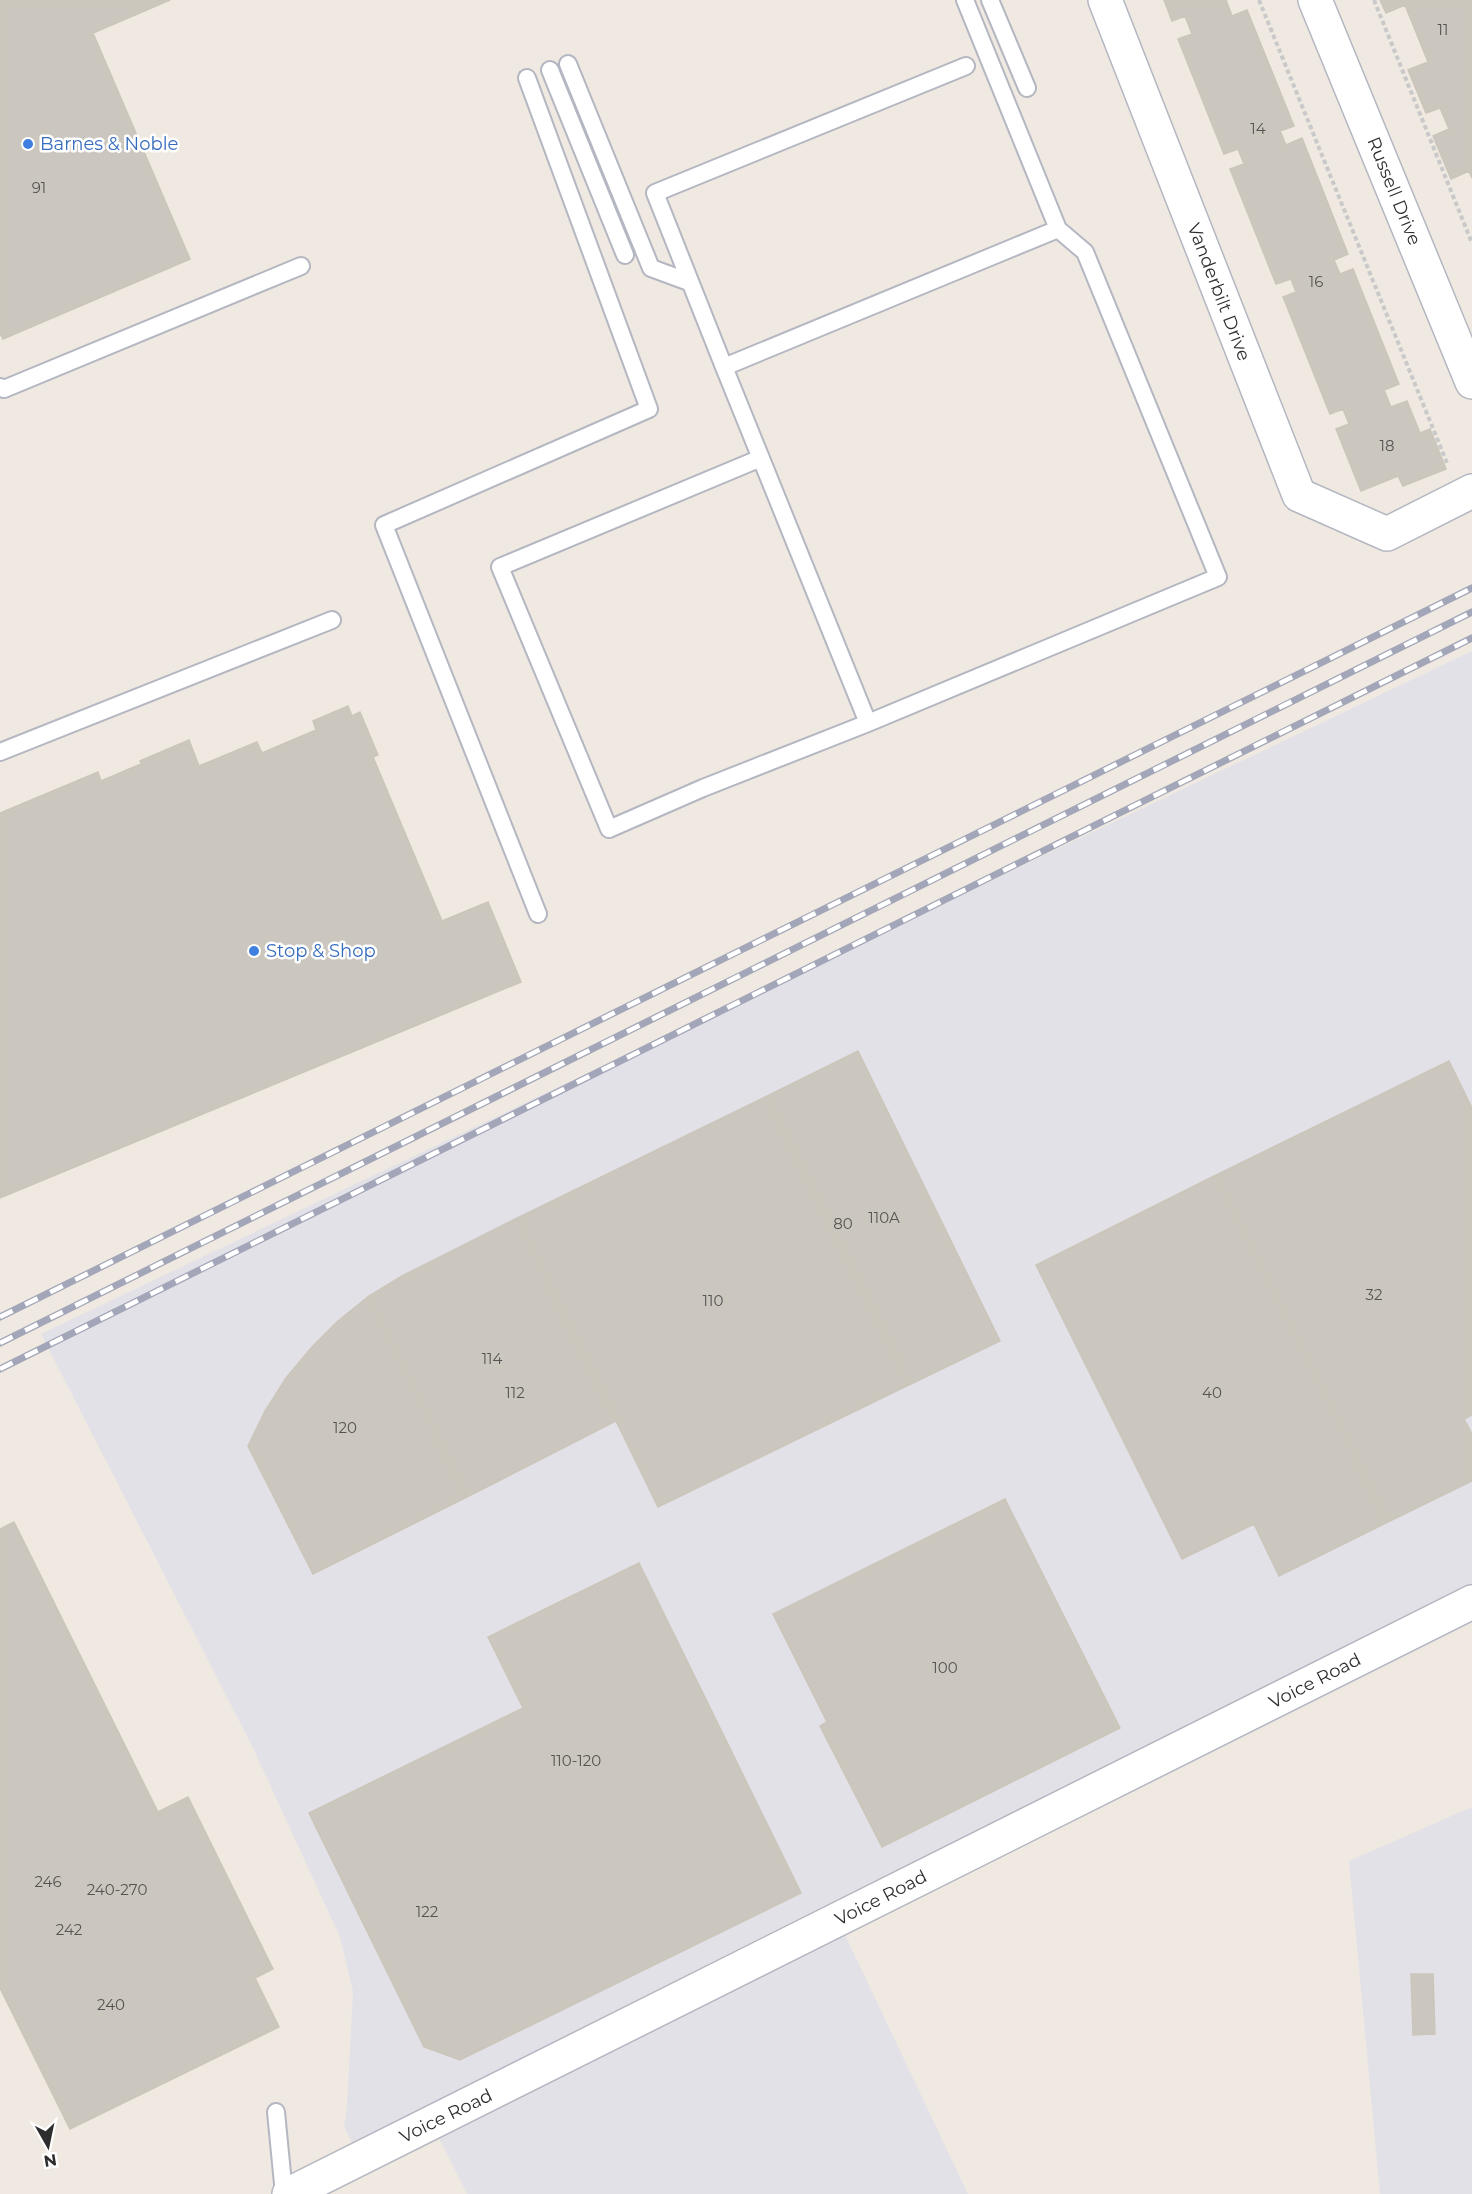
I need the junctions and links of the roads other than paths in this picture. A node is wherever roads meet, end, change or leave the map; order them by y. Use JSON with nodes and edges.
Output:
{"nodes":[{"id":1,"x":965,"y":0,"type":"edge"},
{"id":2,"x":990,"y":0,"type":"edge"},
{"id":3,"x":1105,"y":0,"type":"edge"},
{"id":4,"x":1315,"y":0,"type":"edge"},
{"id":5,"x":568,"y":64,"type":"dead end"},
{"id":6,"x":966,"y":66,"type":"dead end"},
{"id":7,"x":550,"y":70,"type":"dead end"},
{"id":8,"x":527,"y":78,"type":"dead end"},
{"id":9,"x":1027,"y":88,"type":"dead end"},
{"id":10,"x":1058,"y":229,"type":"junction"},
{"id":11,"x":625,"y":255,"type":"dead end"},
{"id":12,"x":301,"y":266,"type":"dead end"},
{"id":13,"x":689,"y":282,"type":"junction"},
{"id":14,"x":724,"y":367,"type":"junction"},
{"id":15,"x":1472,"y":382,"type":"edge"},
{"id":16,"x":0,"y":387,"type":"edge"},
{"id":17,"x":761,"y":458,"type":"junction"},
{"id":18,"x":1472,"y":491,"type":"edge"},
{"id":19,"x":332,"y":620,"type":"dead end"},
{"id":20,"x":868,"y":723,"type":"junction"},
{"id":21,"x":0,"y":752,"type":"edge"},
{"id":22,"x":538,"y":914,"type":"dead end"},
{"id":23,"x":1472,"y":1602,"type":"edge"},
{"id":24,"x":276,"y":2112,"type":"dead end"},
{"id":25,"x":284,"y":2194,"type":"edge"},
{"id":26,"x":289,"y":2194,"type":"edge"}],
"edges":[{"from":1,"to":10,"type":"lane"},
{"from":2,"to":9,"type":"lane"},
{"from":3,"to":18,"type":"street","name":"Vanderbilt Drive"},
{"from":4,"to":15,"type":"street","name":"Russell Drive"},
{"from":5,"to":13,"type":"lane"},
{"from":6,"to":13,"type":"lane"},
{"from":7,"to":11,"type":"lane"},
{"from":8,"to":22,"type":"lane"},
{"from":10,"to":14,"type":"lane"},
{"from":10,"to":20,"type":"lane"},
{"from":12,"to":16,"type":"lane"},
{"from":13,"to":14,"type":"lane"},
{"from":14,"to":17,"type":"lane"},
{"from":17,"to":20,"type":"lane"},
{"from":17,"to":20,"type":"lane"},
{"from":19,"to":21,"type":"lane"},
{"from":23,"to":26,"type":"street","name":"Voice Road"},
{"from":24,"to":25,"type":"lane"}]}
